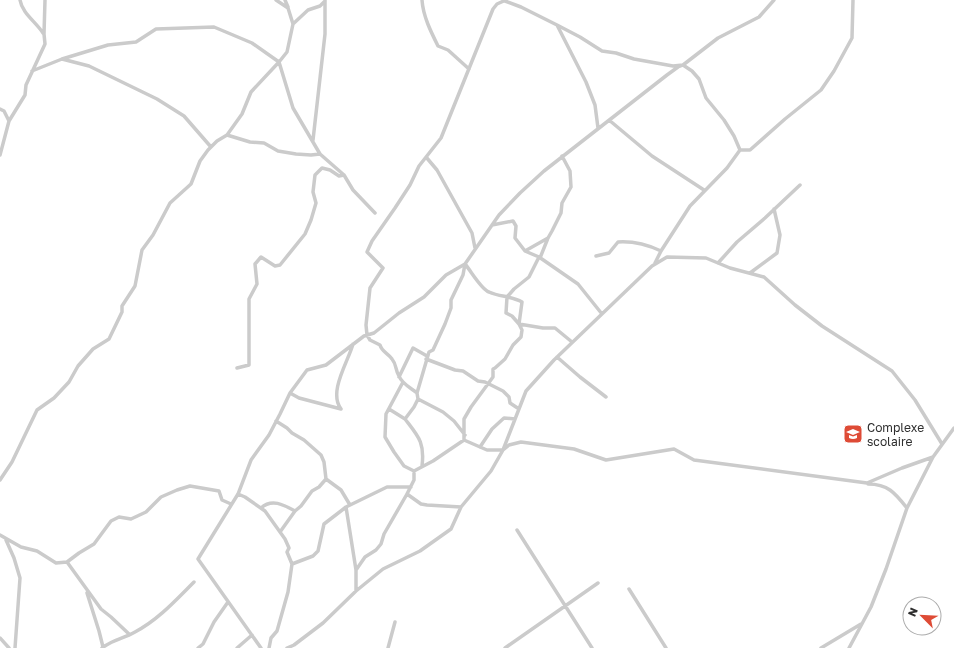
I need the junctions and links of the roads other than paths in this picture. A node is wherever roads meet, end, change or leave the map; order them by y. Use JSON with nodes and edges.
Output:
{"nodes":[{"id":1,"x":20,"y":0,"type":"edge"},
{"id":2,"x":46,"y":0,"type":"edge"},
{"id":3,"x":276,"y":0,"type":"edge"},
{"id":4,"x":285,"y":0,"type":"edge"},
{"id":5,"x":325,"y":0,"type":"edge"},
{"id":6,"x":422,"y":0,"type":"edge"},
{"id":7,"x":494,"y":0,"type":"edge"},
{"id":8,"x":774,"y":0,"type":"edge"},
{"id":9,"x":853,"y":0,"type":"edge"},
{"id":10,"x":505,"y":1,"type":"edge"},
{"id":11,"x":497,"y":4,"type":"junction"},
{"id":12,"x":288,"y":8,"type":"junction"},
{"id":13,"x":293,"y":24,"type":"junction"},
{"id":14,"x":557,"y":25,"type":"junction"},
{"id":15,"x":44,"y":34,"type":"junction"},
{"id":16,"x":62,"y":59,"type":"junction"},
{"id":17,"x":278,"y":62,"type":"junction"},
{"id":18,"x":683,"y":65,"type":"junction"},
{"id":19,"x":469,"y":69,"type":"junction"},
{"id":20,"x":32,"y":70,"type":"junction"},
{"id":21,"x":0,"y":109,"type":"edge"},
{"id":22,"x":609,"y":120,"type":"junction"},
{"id":23,"x":9,"y":121,"type":"junction"},
{"id":24,"x":598,"y":128,"type":"junction"},
{"id":25,"x":227,"y":135,"type":"junction"},
{"id":26,"x":313,"y":140,"type":"junction"},
{"id":27,"x":211,"y":147,"type":"junction"},
{"id":28,"x":740,"y":150,"type":"junction"},
{"id":29,"x":320,"y":154,"type":"junction"},
{"id":30,"x":0,"y":155,"type":"edge"},
{"id":31,"x":562,"y":156,"type":"junction"},
{"id":32,"x":426,"y":158,"type":"junction"},
{"id":33,"x":344,"y":175,"type":"junction"},
{"id":34,"x":800,"y":185,"type":"dead end"},
{"id":35,"x":704,"y":190,"type":"junction"},
{"id":36,"x":774,"y":209,"type":"junction"},
{"id":37,"x":374,"y":213,"type":"dead end"},
{"id":38,"x":492,"y":225,"type":"junction"},
{"id":39,"x":548,"y":238,"type":"junction"},
{"id":40,"x":475,"y":248,"type":"junction"},
{"id":41,"x":525,"y":251,"type":"junction"},
{"id":42,"x":660,"y":251,"type":"junction"},
{"id":43,"x":596,"y":256,"type":"dead end"},
{"id":44,"x":539,"y":258,"type":"junction"},
{"id":45,"x":718,"y":263,"type":"junction"},
{"id":46,"x":465,"y":264,"type":"junction"},
{"id":47,"x":655,"y":264,"type":"junction"},
{"id":48,"x":750,"y":273,"type":"junction"},
{"id":49,"x":507,"y":297,"type":"junction"},
{"id":50,"x":602,"y":314,"type":"junction"},
{"id":51,"x":519,"y":324,"type":"junction"},
{"id":52,"x":367,"y":335,"type":"junction"},
{"id":53,"x":572,"y":342,"type":"junction"},
{"id":54,"x":353,"y":344,"type":"junction"},
{"id":55,"x":557,"y":357,"type":"junction"},
{"id":56,"x":427,"y":358,"type":"junction"},
{"id":57,"x":237,"y":368,"type":"dead end"},
{"id":58,"x":400,"y":377,"type":"junction"},
{"id":59,"x":403,"y":382,"type":"junction"},
{"id":60,"x":488,"y":384,"type":"junction"},
{"id":61,"x":290,"y":393,"type":"junction"},
{"id":62,"x":417,"y":393,"type":"junction"},
{"id":63,"x":606,"y":397,"type":"dead end"},
{"id":64,"x":418,"y":399,"type":"junction"},
{"id":65,"x":389,"y":409,"type":"junction"},
{"id":66,"x":518,"y":409,"type":"junction"},
{"id":67,"x":515,"y":418,"type":"junction"},
{"id":68,"x":405,"y":419,"type":"junction"},
{"id":69,"x":276,"y":421,"type":"junction"},
{"id":70,"x":954,"y":428,"type":"edge"},
{"id":71,"x":464,"y":438,"type":"junction"},
{"id":72,"x":942,"y":444,"type":"junction"},
{"id":73,"x":480,"y":447,"type":"junction"},
{"id":74,"x":503,"y":450,"type":"junction"},
{"id":75,"x":933,"y":457,"type":"junction"},
{"id":76,"x":422,"y":466,"type":"junction"},
{"id":77,"x":414,"y":471,"type":"junction"},
{"id":78,"x":326,"y":479,"type":"junction"},
{"id":79,"x":0,"y":480,"type":"edge"},
{"id":80,"x":867,"y":484,"type":"junction"},
{"id":81,"x":410,"y":487,"type":"junction"},
{"id":82,"x":238,"y":494,"type":"junction"},
{"id":83,"x":407,"y":494,"type":"junction"},
{"id":84,"x":231,"y":504,"type":"junction"},
{"id":85,"x":350,"y":505,"type":"junction"},
{"id":86,"x":346,"y":507,"type":"junction"},
{"id":87,"x":261,"y":508,"type":"junction"},
{"id":88,"x":461,"y":508,"type":"junction"},
{"id":89,"x":907,"y":508,"type":"junction"},
{"id":90,"x":295,"y":511,"type":"junction"},
{"id":91,"x":517,"y":530,"type":"dead end"},
{"id":92,"x":280,"y":532,"type":"junction"},
{"id":93,"x":0,"y":534,"type":"edge"},
{"id":94,"x":6,"y":539,"type":"junction"},
{"id":95,"x":67,"y":562,"type":"junction"},
{"id":96,"x":292,"y":564,"type":"junction"},
{"id":97,"x":356,"y":570,"type":"junction"},
{"id":98,"x":194,"y":582,"type":"dead end"},
{"id":99,"x":598,"y":583,"type":"dead end"},
{"id":100,"x":85,"y":588,"type":"junction"},
{"id":101,"x":630,"y":589,"type":"dead end"},
{"id":102,"x":356,"y":591,"type":"junction"},
{"id":103,"x":228,"y":602,"type":"junction"},
{"id":104,"x":565,"y":606,"type":"junction"},
{"id":105,"x":395,"y":622,"type":"dead end"},
{"id":106,"x":862,"y":623,"type":"junction"},
{"id":107,"x":129,"y":634,"type":"junction"},
{"id":108,"x":252,"y":635,"type":"junction"},
{"id":109,"x":0,"y":638,"type":"edge"},
{"id":110,"x":824,"y":647,"type":"edge"},
{"id":111,"x":9,"y":648,"type":"edge"},
{"id":112,"x":15,"y":648,"type":"edge"},
{"id":113,"x":102,"y":648,"type":"edge"},
{"id":114,"x":198,"y":648,"type":"edge"},
{"id":115,"x":237,"y":648,"type":"edge"},
{"id":116,"x":261,"y":648,"type":"edge"},
{"id":117,"x":269,"y":648,"type":"edge"},
{"id":118,"x":287,"y":648,"type":"edge"},
{"id":119,"x":388,"y":648,"type":"edge"},
{"id":120,"x":505,"y":648,"type":"edge"},
{"id":121,"x":592,"y":648,"type":"edge"},
{"id":122,"x":666,"y":648,"type":"edge"},
{"id":123,"x":849,"y":648,"type":"edge"}],
"edges":[{"from":1,"to":15,"type":"street"},
{"from":2,"to":15,"type":"street"},
{"from":3,"to":12,"type":"street"},
{"from":4,"to":12,"type":"street"},
{"from":5,"to":13,"type":"street"},
{"from":5,"to":26,"type":"street"},
{"from":6,"to":19,"type":"street"},
{"from":7,"to":11,"type":"street"},
{"from":8,"to":18,"type":"street"},
{"from":9,"to":28,"type":"street"},
{"from":10,"to":11,"type":"street"},
{"from":10,"to":14,"type":"street"},
{"from":11,"to":19,"type":"street"},
{"from":12,"to":13,"type":"street"},
{"from":13,"to":17,"type":"street"},
{"from":14,"to":18,"type":"street"},
{"from":14,"to":24,"type":"street"},
{"from":15,"to":20,"type":"street"},
{"from":16,"to":17,"type":"street"},
{"from":16,"to":20,"type":"street"},
{"from":16,"to":27,"type":"street"},
{"from":17,"to":25,"type":"street"},
{"from":17,"to":26,"type":"street"},
{"from":18,"to":22,"type":"street"},
{"from":18,"to":28,"type":"street"},
{"from":19,"to":32,"type":"street"},
{"from":20,"to":23,"type":"street"},
{"from":21,"to":23,"type":"street"},
{"from":22,"to":24,"type":"street"},
{"from":22,"to":35,"type":"street"},
{"from":23,"to":30,"type":"street"},
{"from":24,"to":31,"type":"street"},
{"from":25,"to":27,"type":"street"},
{"from":25,"to":29,"type":"street"},
{"from":26,"to":29,"type":"street"},
{"from":27,"to":79,"type":"street"},
{"from":28,"to":35,"type":"street"},
{"from":29,"to":33,"type":"street"},
{"from":31,"to":38,"type":"street"},
{"from":31,"to":39,"type":"street"},
{"from":32,"to":40,"type":"street"},
{"from":32,"to":52,"type":"street"},
{"from":33,"to":37,"type":"street"},
{"from":33,"to":57,"type":"street"},
{"from":34,"to":36,"type":"street"},
{"from":35,"to":42,"type":"street"},
{"from":36,"to":45,"type":"street"},
{"from":36,"to":48,"type":"street"},
{"from":38,"to":40,"type":"street"},
{"from":38,"to":41,"type":"street"},
{"from":39,"to":41,"type":"street"},
{"from":39,"to":44,"type":"street"},
{"from":40,"to":46,"type":"street"},
{"from":41,"to":44,"type":"street"},
{"from":42,"to":43,"type":"street"},
{"from":42,"to":47,"type":"street"},
{"from":44,"to":49,"type":"street"},
{"from":44,"to":50,"type":"street"},
{"from":45,"to":47,"type":"street"},
{"from":45,"to":48,"type":"street"},
{"from":46,"to":49,"type":"street"},
{"from":46,"to":52,"type":"street"},
{"from":46,"to":56,"type":"street"},
{"from":47,"to":50,"type":"street"},
{"from":48,"to":72,"type":"street"},
{"from":49,"to":51,"type":"street"},
{"from":49,"to":51,"type":"street"},
{"from":50,"to":53,"type":"street"},
{"from":51,"to":53,"type":"street"},
{"from":51,"to":60,"type":"street"},
{"from":52,"to":54,"type":"street"},
{"from":52,"to":58,"type":"street"},
{"from":53,"to":55,"type":"street"},
{"from":54,"to":61,"type":"street"},
{"from":54,"to":61,"type":"street"},
{"from":55,"to":63,"type":"street"},
{"from":55,"to":66,"type":"street"},
{"from":56,"to":58,"type":"street"},
{"from":56,"to":60,"type":"street"},
{"from":56,"to":62,"type":"street"},
{"from":58,"to":59,"type":"street"},
{"from":59,"to":62,"type":"street"},
{"from":59,"to":65,"type":"street"},
{"from":60,"to":66,"type":"street"},
{"from":60,"to":71,"type":"street"},
{"from":61,"to":69,"type":"street"},
{"from":62,"to":64,"type":"street"},
{"from":64,"to":68,"type":"street"},
{"from":64,"to":71,"type":"street"},
{"from":65,"to":68,"type":"street"},
{"from":65,"to":77,"type":"street"},
{"from":66,"to":67,"type":"street"},
{"from":67,"to":73,"type":"street"},
{"from":67,"to":74,"type":"street"},
{"from":68,"to":76,"type":"street"},
{"from":69,"to":78,"type":"street"},
{"from":69,"to":82,"type":"street"},
{"from":70,"to":72,"type":"street"},
{"from":71,"to":73,"type":"street"},
{"from":71,"to":76,"type":"street"},
{"from":72,"to":75,"type":"street"},
{"from":73,"to":74,"type":"street"},
{"from":74,"to":80,"type":"street"},
{"from":74,"to":88,"type":"street"},
{"from":75,"to":80,"type":"street"},
{"from":75,"to":89,"type":"street"},
{"from":76,"to":77,"type":"street"},
{"from":77,"to":81,"type":"street"},
{"from":78,"to":85,"type":"street"},
{"from":78,"to":90,"type":"street"},
{"from":80,"to":89,"type":"street"},
{"from":81,"to":83,"type":"street"},
{"from":81,"to":85,"type":"street"},
{"from":82,"to":84,"type":"street"},
{"from":82,"to":87,"type":"street"},
{"from":83,"to":88,"type":"street"},
{"from":83,"to":97,"type":"street"},
{"from":84,"to":95,"type":"street"},
{"from":84,"to":103,"type":"street"},
{"from":85,"to":86,"type":"street"},
{"from":86,"to":96,"type":"street"},
{"from":86,"to":97,"type":"street"},
{"from":87,"to":90,"type":"street"},
{"from":87,"to":92,"type":"street"},
{"from":88,"to":102,"type":"street"},
{"from":89,"to":106,"type":"street"},
{"from":90,"to":92,"type":"street"},
{"from":91,"to":104,"type":"street"},
{"from":92,"to":96,"type":"street"},
{"from":93,"to":94,"type":"street"},
{"from":94,"to":95,"type":"street"},
{"from":94,"to":112,"type":"street"},
{"from":95,"to":100,"type":"street"},
{"from":96,"to":117,"type":"street"},
{"from":97,"to":102,"type":"street"},
{"from":98,"to":107,"type":"street"},
{"from":99,"to":104,"type":"street"},
{"from":100,"to":107,"type":"street"},
{"from":100,"to":113,"type":"street"},
{"from":101,"to":122,"type":"street"},
{"from":102,"to":118,"type":"street"},
{"from":103,"to":108,"type":"street"},
{"from":103,"to":114,"type":"street"},
{"from":104,"to":120,"type":"street"},
{"from":104,"to":121,"type":"street"},
{"from":105,"to":119,"type":"street"},
{"from":106,"to":110,"type":"street"},
{"from":106,"to":123,"type":"street"},
{"from":107,"to":113,"type":"street"},
{"from":108,"to":115,"type":"street"},
{"from":108,"to":116,"type":"street"},
{"from":109,"to":111,"type":"street"}]}
